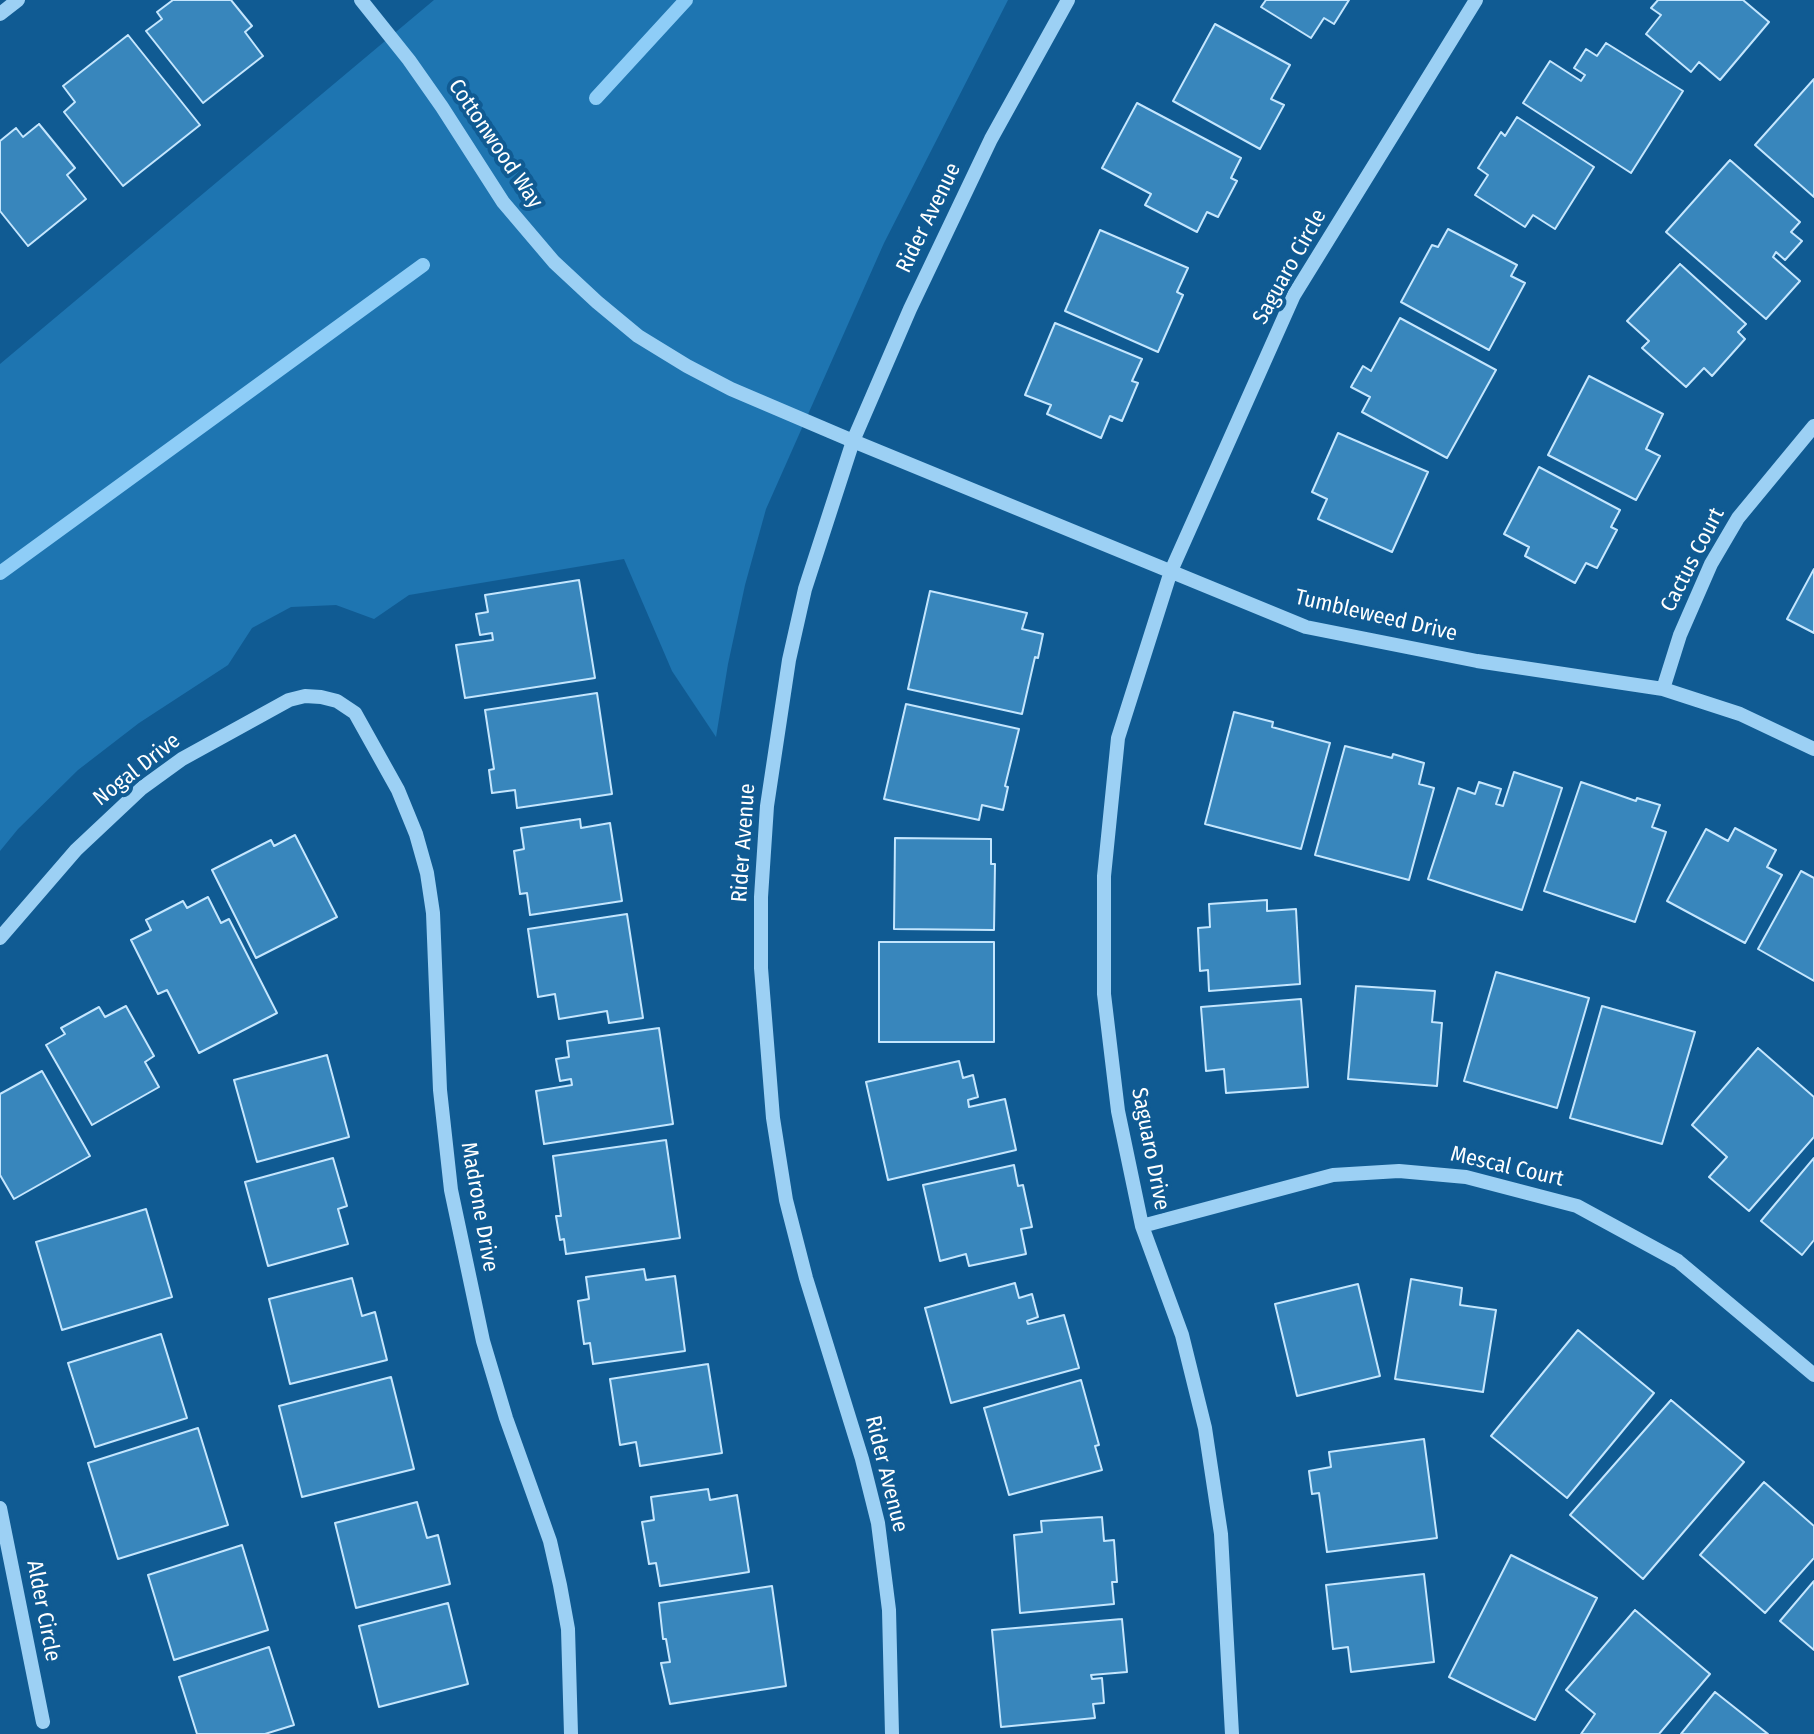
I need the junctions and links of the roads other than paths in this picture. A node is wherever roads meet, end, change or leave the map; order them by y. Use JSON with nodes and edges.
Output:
{"nodes":[{"id":1,"x":18,"y":0,"type":"edge"},
{"id":2,"x":361,"y":0,"type":"edge"},
{"id":3,"x":1068,"y":0,"type":"edge"},
{"id":4,"x":1476,"y":0,"type":"edge"},
{"id":5,"x":0,"y":14,"type":"edge"},
{"id":6,"x":1814,"y":426,"type":"edge"},
{"id":7,"x":853,"y":441,"type":"junction"},
{"id":8,"x":1171,"y":571,"type":"junction"},
{"id":9,"x":1663,"y":689,"type":"junction"},
{"id":10,"x":337,"y":701,"type":"joint"},
{"id":11,"x":1814,"y":749,"type":"edge"},
{"id":12,"x":0,"y":938,"type":"edge"},
{"id":13,"x":1142,"y":1226,"type":"junction"},
{"id":14,"x":1814,"y":1375,"type":"edge"},
{"id":15,"x":0,"y":1508,"type":"edge"},
{"id":16,"x":43,"y":1722,"type":"dead end"},
{"id":17,"x":571,"y":1734,"type":"edge"},
{"id":18,"x":892,"y":1734,"type":"edge"},
{"id":19,"x":1232,"y":1734,"type":"edge"}],
"edges":[{"from":1,"to":5,"type":"street"},
{"from":2,"to":7,"type":"street","name":"Cottonwood Way"},
{"from":3,"to":7,"type":"street","name":"Rider Avenue"},
{"from":4,"to":8,"type":"street","name":"Saguaro Circle"},
{"from":6,"to":9,"type":"street","name":"Cactus Court"},
{"from":7,"to":8,"type":"street","name":"Tumbleweed Drive"},
{"from":7,"to":18,"type":"street","name":"Rider Avenue"},
{"from":8,"to":9,"type":"street","name":"Tumbleweed Drive"},
{"from":8,"to":13,"type":"street","name":"Saguaro Drive"},
{"from":9,"to":11,"type":"street","name":"Tumbleweed Drive"},
{"from":10,"to":12,"type":"street","name":"Nogal Drive"},
{"from":10,"to":17,"type":"street","name":"Madrone Drive"},
{"from":13,"to":14,"type":"street","name":"Mescal Court"},
{"from":13,"to":19,"type":"street","name":"Saguaro Drive"},
{"from":15,"to":16,"type":"street","name":"Alder Circle"}]}
